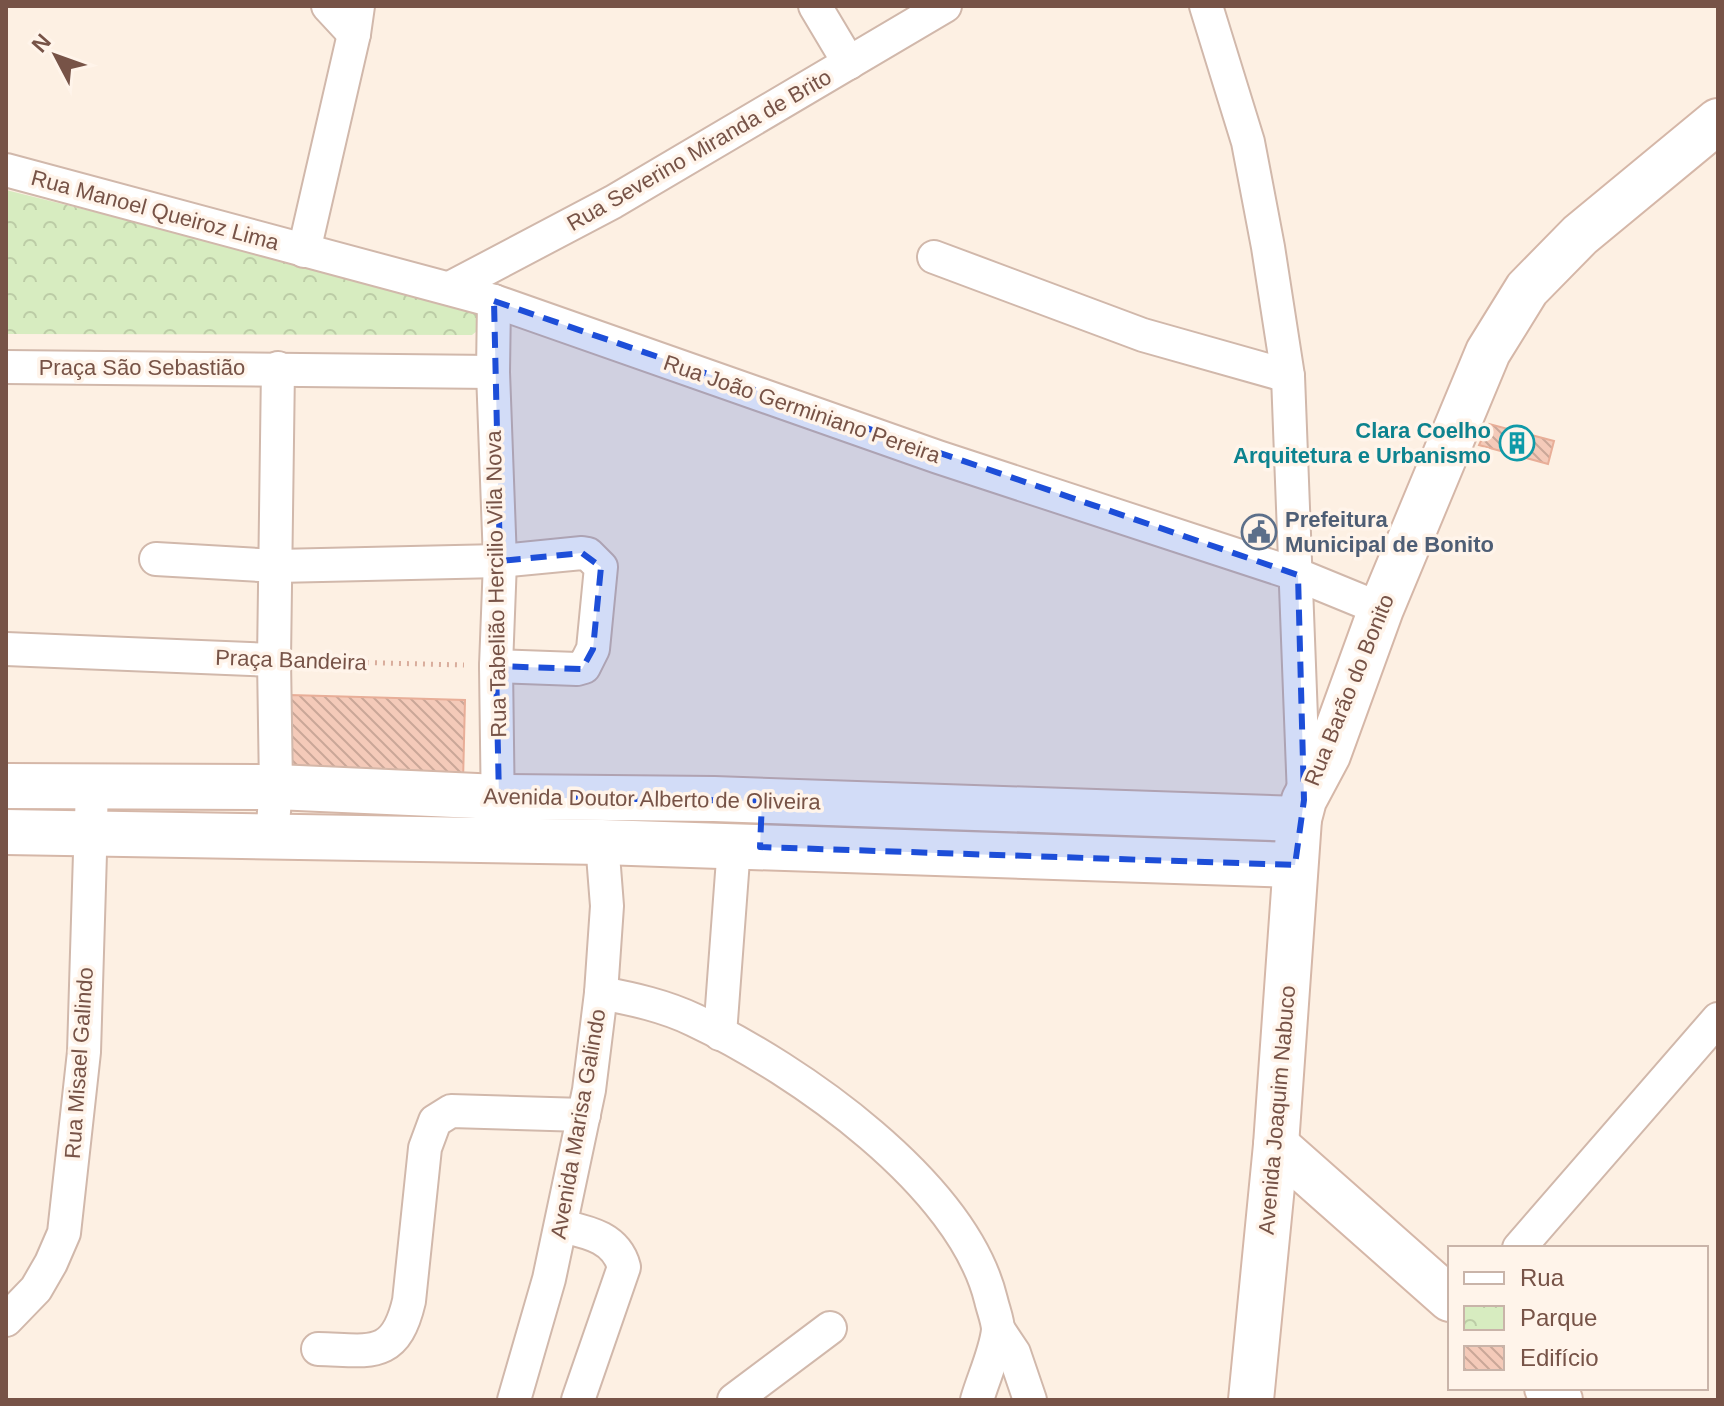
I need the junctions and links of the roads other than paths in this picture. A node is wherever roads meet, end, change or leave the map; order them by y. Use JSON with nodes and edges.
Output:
{"nodes":[{"id":1,"x":328,"y":6,"type":"edge"},
{"id":2,"x":815,"y":6,"type":"edge"},
{"id":3,"x":945,"y":6,"type":"edge"},
{"id":4,"x":1206,"y":6,"type":"edge"},
{"id":5,"x":356,"y":20,"type":"edge"},
{"id":6,"x":849,"y":63,"type":"junction"},
{"id":7,"x":1718,"y":121,"type":"edge"},
{"id":8,"x":6,"y":170,"type":"edge"},
{"id":9,"x":304,"y":251,"type":"junction"},
{"id":10,"x":934,"y":257,"type":"dead end"},
{"id":11,"x":450,"y":288,"type":"junction"},
{"id":12,"x":494,"y":301,"type":"junction"},
{"id":13,"x":6,"y":367,"type":"edge"},
{"id":14,"x":278,"y":368,"type":"junction"},
{"id":15,"x":493,"y":372,"type":"junction"},
{"id":16,"x":1288,"y":376,"type":"junction"},
{"id":17,"x":156,"y":559,"type":"dead end"},
{"id":18,"x":500,"y":561,"type":"junction"},
{"id":19,"x":277,"y":566,"type":"junction"},
{"id":20,"x":1298,"y":575,"type":"junction"},
{"id":21,"x":1381,"y":609,"type":"junction"},
{"id":22,"x":6,"y":649,"type":"edge"},
{"id":23,"x":274,"y":660,"type":"junction"},
{"id":24,"x":496,"y":666,"type":"junction"},
{"id":25,"x":6,"y":786,"type":"edge"},
{"id":26,"x":92,"y":787,"type":"junction"},
{"id":27,"x":276,"y":787,"type":"junction"},
{"id":28,"x":499,"y":797,"type":"junction"},
{"id":29,"x":762,"y":801,"type":"junction"},
{"id":30,"x":1302,"y":809,"type":"junction"},
{"id":31,"x":6,"y":832,"type":"edge"},
{"id":32,"x":91,"y":833,"type":"junction"},
{"id":33,"x":272,"y":836,"type":"junction"},
{"id":34,"x":497,"y":840,"type":"junction"},
{"id":35,"x":602,"y":842,"type":"junction"},
{"id":36,"x":747,"y":847,"type":"junction"},
{"id":37,"x":1295,"y":865,"type":"junction"},
{"id":38,"x":601,"y":993,"type":"junction"},
{"id":39,"x":1718,"y":1019,"type":"edge"},
{"id":40,"x":720,"y":1034,"type":"junction"},
{"id":41,"x":584,"y":1115,"type":"junction"},
{"id":42,"x":1276,"y":1145,"type":"junction"},
{"id":43,"x":561,"y":1226,"type":"junction"},
{"id":44,"x":1521,"y":1246,"type":"edge"},
{"id":45,"x":1448,"y":1297,"type":"edge"},
{"id":46,"x":6,"y":1320,"type":"edge"},
{"id":47,"x":830,"y":1328,"type":"dead end"},
{"id":48,"x":998,"y":1329,"type":"junction"},
{"id":49,"x":318,"y":1349,"type":"dead end"},
{"id":50,"x":514,"y":1400,"type":"edge"},
{"id":51,"x":578,"y":1400,"type":"edge"},
{"id":52,"x":734,"y":1400,"type":"edge"},
{"id":53,"x":977,"y":1400,"type":"edge"},
{"id":54,"x":1030,"y":1400,"type":"edge"},
{"id":55,"x":1251,"y":1400,"type":"edge"}],
"edges":[{"from":1,"to":5,"type":"street"},
{"from":2,"to":6,"type":"street"},
{"from":3,"to":6,"type":"street","name":"Rua Severino Miranda de Brito"},
{"from":4,"to":16,"type":"street"},
{"from":5,"to":9,"type":"street"},
{"from":6,"to":11,"type":"street","name":"Rua Severino Miranda de Brito"},
{"from":7,"to":21,"type":"street","name":"Rua Barão do Bonito"},
{"from":8,"to":9,"type":"street","name":"Rua Manoel Queiroz Lima"},
{"from":9,"to":11,"type":"street","name":"Rua João Germiniano Pereira"},
{"from":10,"to":16,"type":"street"},
{"from":11,"to":12,"type":"street","name":"Rua João Germiniano Pereira"},
{"from":12,"to":15,"type":"street","name":"Rua Tabelião Hercilio Vila Nova"},
{"from":12,"to":20,"type":"street","name":"Rua João Germiniano Pereira"},
{"from":13,"to":14,"type":"street","name":"Praça São Sebastião"},
{"from":14,"to":15,"type":"street","name":"Praça São Sebastião"},
{"from":14,"to":19,"type":"street"},
{"from":15,"to":18,"type":"street","name":"Rua Tabelião Hercilio Vila Nova"},
{"from":16,"to":20,"type":"street"},
{"from":17,"to":19,"type":"street"},
{"from":18,"to":19,"type":"street"},
{"from":18,"to":24,"type":"street","name":"Rua Tabelião Hercilio Vila Nova"},
{"from":18,"to":24,"type":"street"},
{"from":19,"to":23,"type":"street"},
{"from":20,"to":21,"type":"street","name":"Rua João Germiniano Pereira"},
{"from":20,"to":30,"type":"street"},
{"from":21,"to":30,"type":"street","name":"Rua Barão do Bonito"},
{"from":22,"to":23,"type":"street","name":"Praça Bandeira"},
{"from":23,"to":27,"type":"street"},
{"from":24,"to":28,"type":"street","name":"Rua Tabelião Hercilio Vila Nova"},
{"from":25,"to":26,"type":"street","name":"Avenida Doutor Alberto de Oliveira"},
{"from":26,"to":27,"type":"street","name":"Avenida Doutor Alberto de Oliveira"},
{"from":26,"to":32,"type":"street","name":"Rua Misael Galindo"},
{"from":27,"to":28,"type":"street","name":"Avenida Doutor Alberto de Oliveira"},
{"from":27,"to":33,"type":"street"},
{"from":28,"to":29,"type":"street","name":"Avenida Doutor Alberto de Oliveira"},
{"from":28,"to":34,"type":"street","name":"Rua Tabelião Hercilio Vila Nova"},
{"from":29,"to":30,"type":"street","name":"Avenida Doutor Alberto de Oliveira"},
{"from":29,"to":36,"type":"street"},
{"from":30,"to":37,"type":"street","name":"Avenida Joaquim Nabuco"},
{"from":31,"to":32,"type":"street","name":"Avenida Doutor Alberto de Oliveira"},
{"from":32,"to":33,"type":"street","name":"Avenida Doutor Alberto de Oliveira"},
{"from":32,"to":46,"type":"street","name":"Rua Misael Galindo"},
{"from":33,"to":34,"type":"street","name":"Avenida Doutor Alberto de Oliveira"},
{"from":34,"to":35,"type":"street","name":"Avenida Doutor Alberto de Oliveira"},
{"from":35,"to":36,"type":"street","name":"Avenida Doutor Alberto de Oliveira"},
{"from":35,"to":38,"type":"street","name":"Avenida Marisa Galindo"},
{"from":36,"to":37,"type":"street","name":"Avenida Doutor Alberto de Oliveira"},
{"from":36,"to":40,"type":"street"},
{"from":37,"to":42,"type":"street","name":"Avenida Joaquim Nabuco"},
{"from":38,"to":40,"type":"street"},
{"from":38,"to":41,"type":"street","name":"Avenida Marisa Galindo"},
{"from":39,"to":44,"type":"street"},
{"from":40,"to":48,"type":"street"},
{"from":41,"to":43,"type":"street","name":"Avenida Marisa Galindo"},
{"from":41,"to":49,"type":"street"},
{"from":42,"to":45,"type":"street"},
{"from":42,"to":55,"type":"street","name":"Avenida Joaquim Nabuco"},
{"from":43,"to":50,"type":"street","name":"Avenida Marisa Galindo"},
{"from":43,"to":51,"type":"street"},
{"from":47,"to":52,"type":"street"},
{"from":48,"to":53,"type":"street"},
{"from":48,"to":54,"type":"street"}]}
